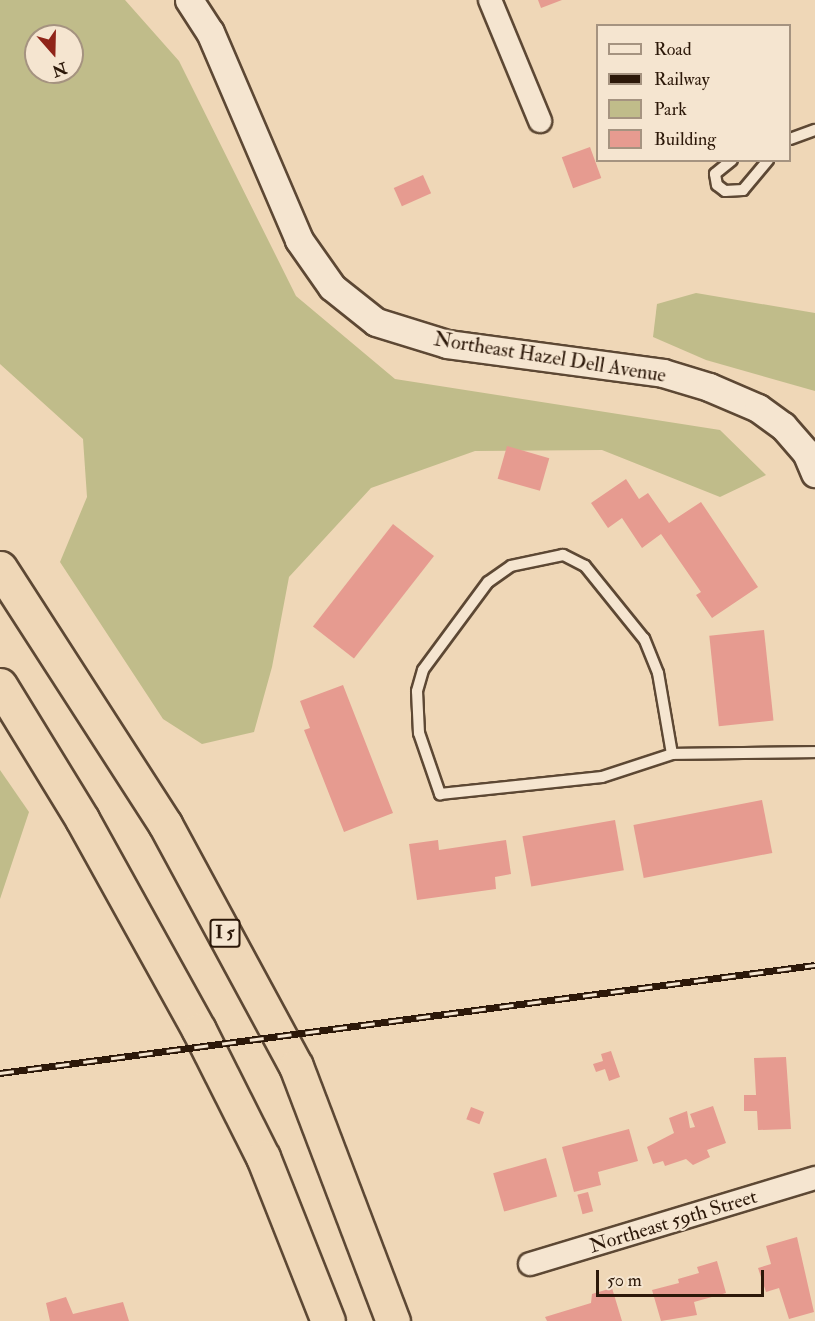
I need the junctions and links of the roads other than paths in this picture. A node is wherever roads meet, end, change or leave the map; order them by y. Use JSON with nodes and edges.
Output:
{"nodes":[{"id":1,"x":189,"y":0,"type":"edge"},
{"id":2,"x":490,"y":0,"type":"edge"},
{"id":3,"x":540,"y":121,"type":"dead end"},
{"id":4,"x":815,"y":130,"type":"edge"},
{"id":5,"x":791,"y":139,"type":"edge"},
{"id":6,"x":730,"y":162,"type":"edge"},
{"id":7,"x":766,"y":162,"type":"edge"},
{"id":8,"x":815,"y":473,"type":"edge"},
{"id":9,"x":1,"y":569,"type":"edge"},
{"id":10,"x":0,"y":685,"type":"edge"},
{"id":11,"x":815,"y":752,"type":"edge"},
{"id":12,"x":672,"y":754,"type":"junction"},
{"id":13,"x":815,"y":1178,"type":"edge"},
{"id":14,"x":530,"y":1264,"type":"dead end"},
{"id":15,"x":328,"y":1321,"type":"edge"},
{"id":16,"x":393,"y":1321,"type":"edge"}],
"edges":[{"from":1,"to":8,"type":"street","name":"Northeast Hazel Dell Avenue"},
{"from":2,"to":3,"type":"street"},
{"from":4,"to":5,"type":"lane"},
{"from":6,"to":7,"type":"lane"},
{"from":9,"to":16,"type":"highway","number":"I 5"},
{"from":10,"to":15,"type":"highway"},
{"from":11,"to":12,"type":"lane"},
{"from":12,"to":12,"type":"lane"},
{"from":13,"to":14,"type":"street","name":"Northeast 59th Street"}]}
